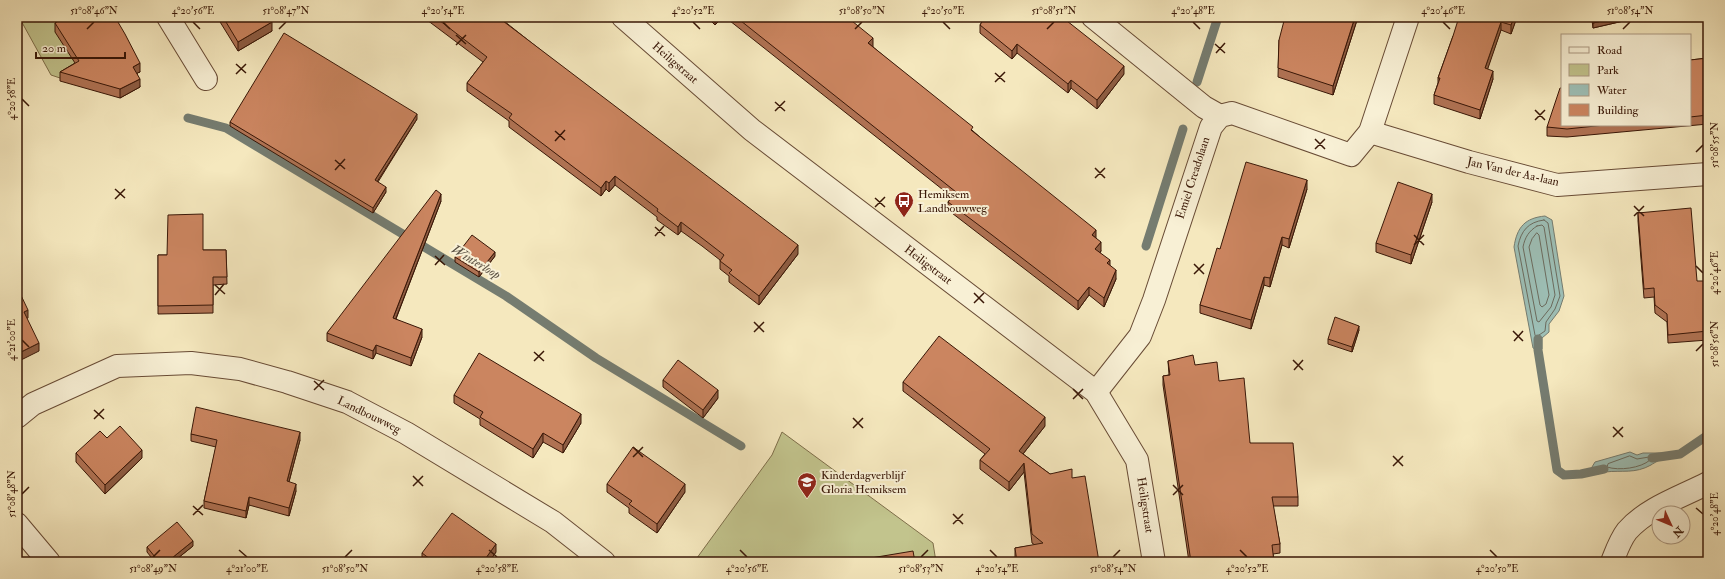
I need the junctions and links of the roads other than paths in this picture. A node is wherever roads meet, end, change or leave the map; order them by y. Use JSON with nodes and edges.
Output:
{"nodes":[{"id":1,"x":168,"y":17,"type":"edge"},
{"id":2,"x":623,"y":17,"type":"edge"},
{"id":3,"x":1093,"y":17,"type":"edge"},
{"id":4,"x":1408,"y":17,"type":"edge"},
{"id":5,"x":206,"y":79,"type":"dead end"},
{"id":6,"x":1212,"y":111,"type":"junction"},
{"id":7,"x":1370,"y":132,"type":"junction"},
{"id":8,"x":1708,"y":174,"type":"edge"},
{"id":9,"x":1096,"y":392,"type":"junction"},
{"id":10,"x":17,"y":417,"type":"edge"},
{"id":11,"x":1708,"y":483,"type":"edge"},
{"id":12,"x":17,"y":524,"type":"edge"},
{"id":13,"x":49,"y":562,"type":"edge"},
{"id":14,"x":604,"y":562,"type":"edge"},
{"id":15,"x":1154,"y":562,"type":"edge"},
{"id":16,"x":1612,"y":562,"type":"edge"}],
"edges":[{"from":1,"to":5,"type":"street"},
{"from":2,"to":9,"type":"street","name":"Heiligstraat"},
{"from":3,"to":6,"type":"street"},
{"from":4,"to":7,"type":"street"},
{"from":6,"to":7,"type":"street"},
{"from":6,"to":9,"type":"street","name":"Emiel Creadolaan"},
{"from":7,"to":8,"type":"street","name":"Jan Van der Aa-laan"},
{"from":9,"to":15,"type":"street","name":"Heiligstraat"},
{"from":10,"to":14,"type":"street","name":"Landbouwweg"},
{"from":11,"to":16,"type":"street"},
{"from":12,"to":13,"type":"street"}]}
